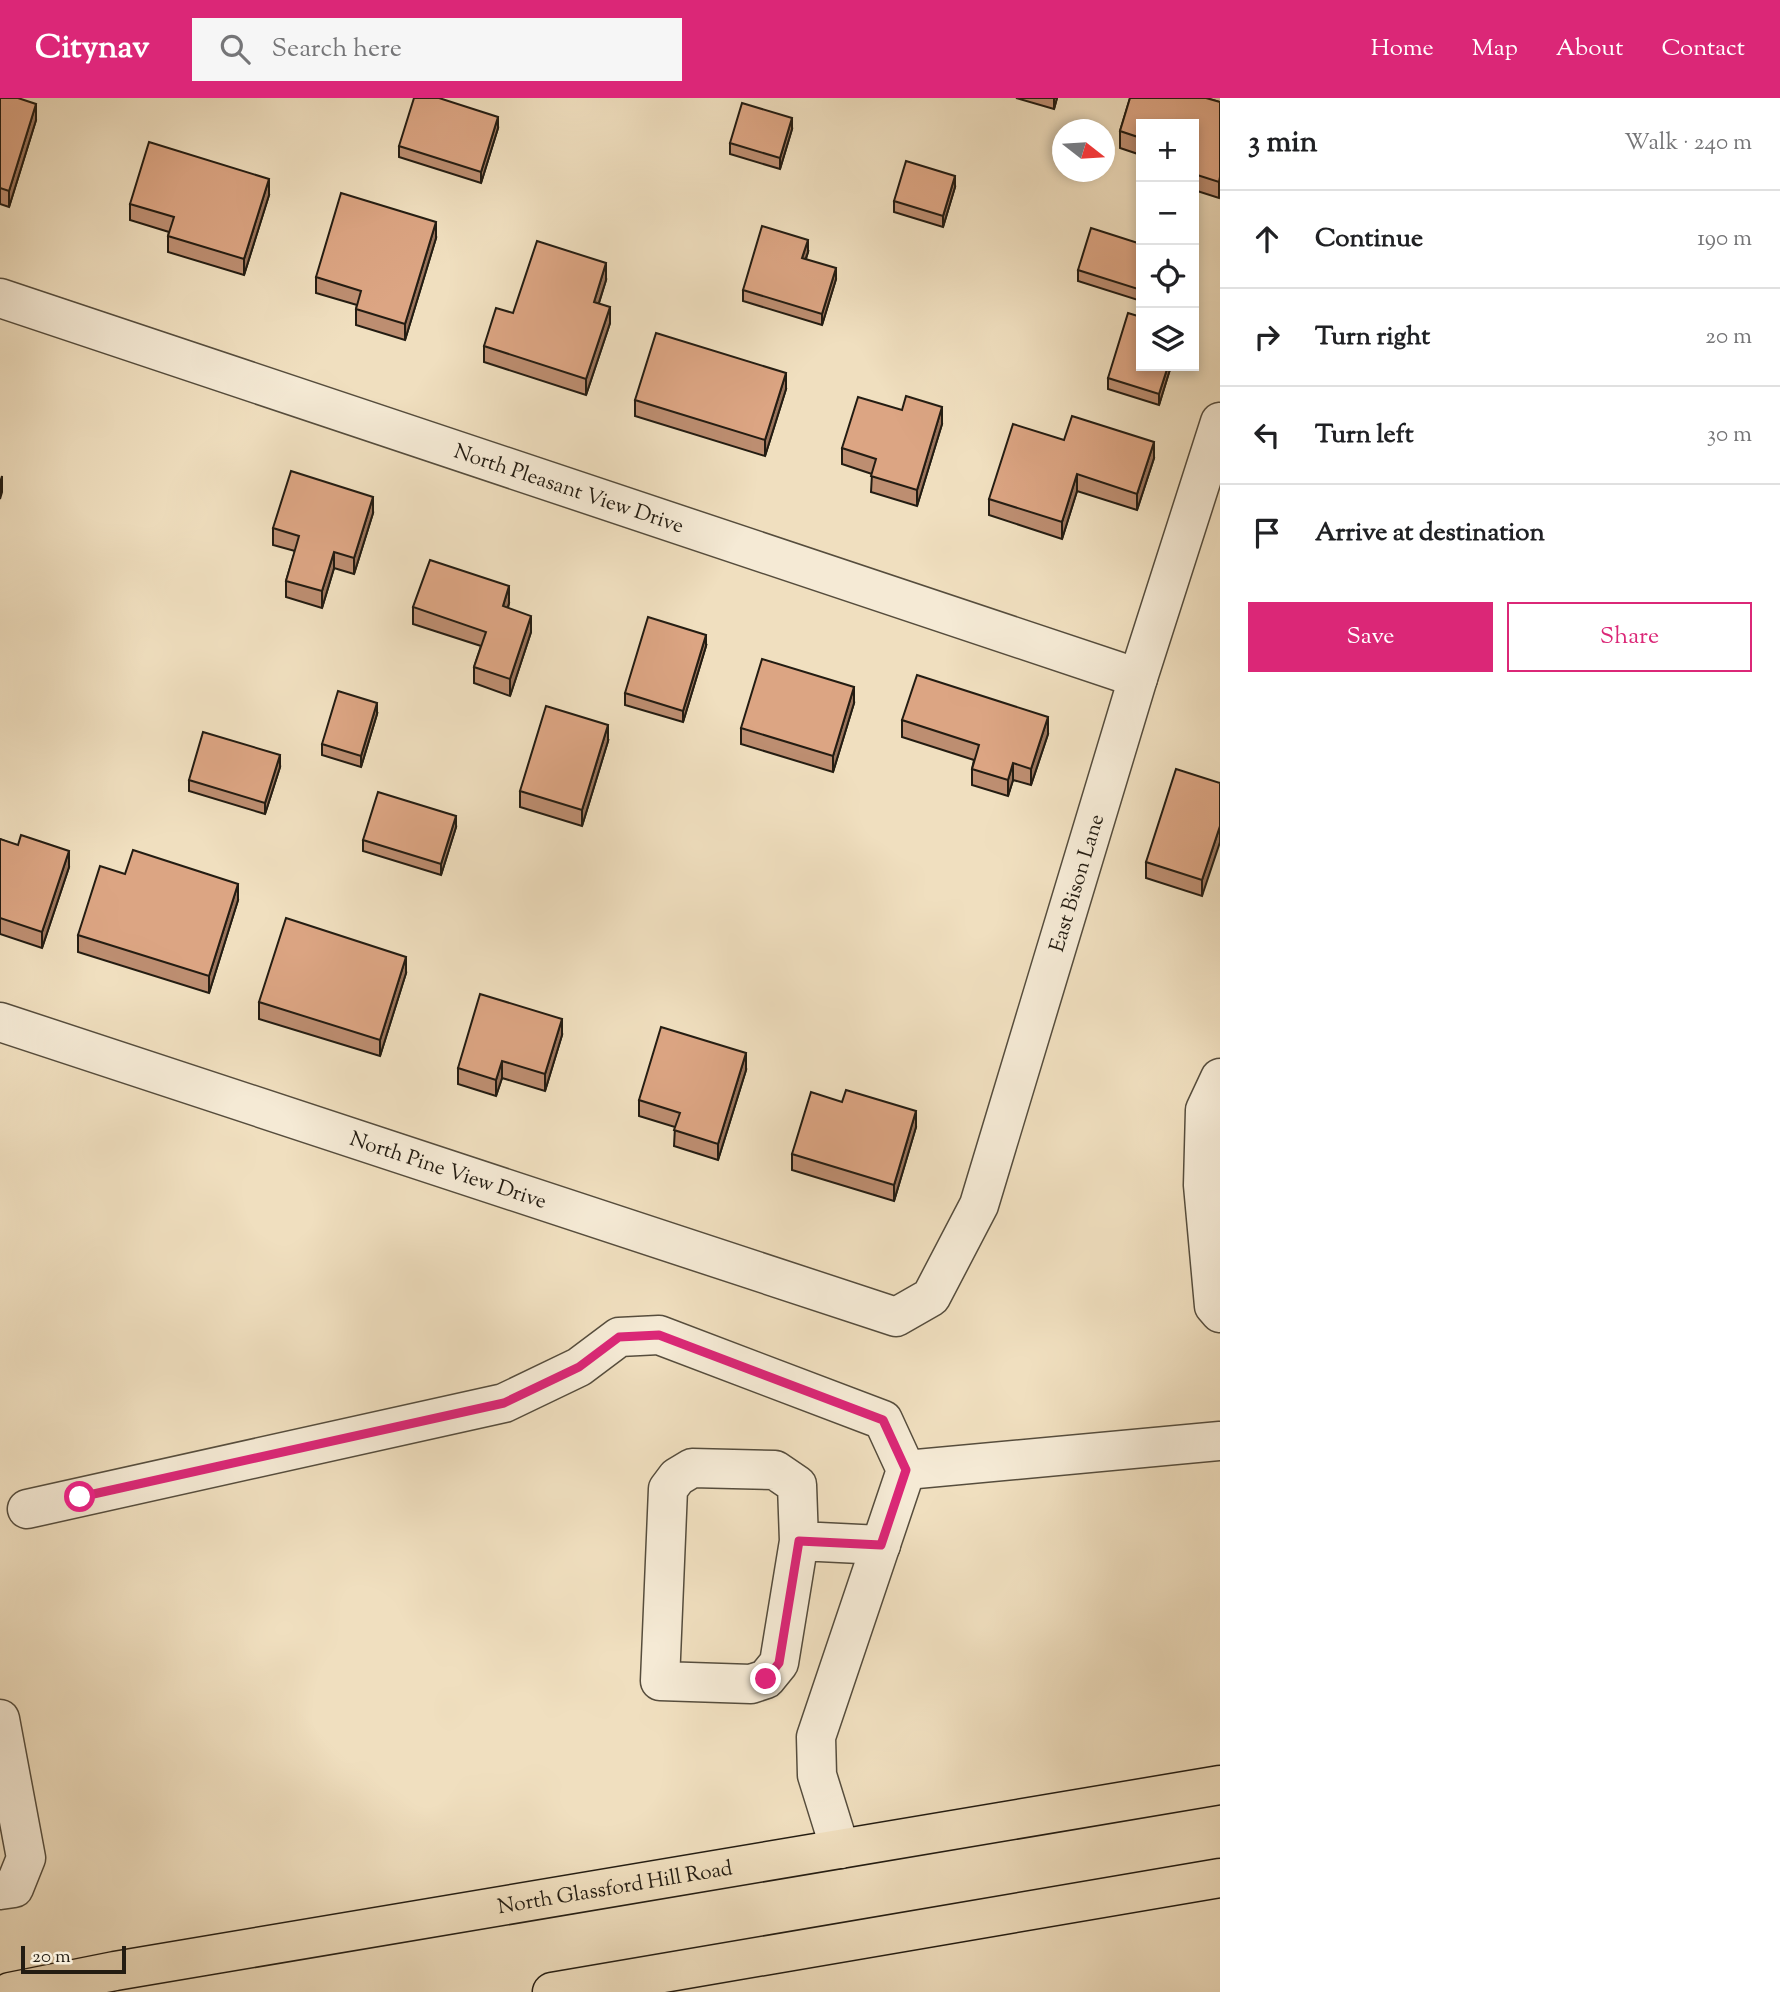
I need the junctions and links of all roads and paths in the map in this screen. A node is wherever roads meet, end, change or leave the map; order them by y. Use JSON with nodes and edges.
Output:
{"nodes":[{"id":1,"x":0,"y":298,"type":"edge"},
{"id":2,"x":1220,"y":422,"type":"edge"},
{"id":3,"x":1138,"y":678,"type":"junction"},
{"id":4,"x":0,"y":1022,"type":"edge"},
{"id":5,"x":1220,"y":1078,"type":"edge"},
{"id":6,"x":1220,"y":1313,"type":"edge"},
{"id":7,"x":896,"y":1317,"type":"joint"},
{"id":8,"x":1220,"y":1441,"type":"edge"},
{"id":9,"x":906,"y":1470,"type":"junction"},
{"id":10,"x":27,"y":1508,"type":"dead end"},
{"id":11,"x":799,"y":1541,"type":"junction"},
{"id":12,"x":881,"y":1545,"type":"junction"},
{"id":13,"x":0,"y":1719,"type":"edge"},
{"id":14,"x":1220,"y":1786,"type":"edge"},
{"id":15,"x":840,"y":1849,"type":"junction"},
{"id":16,"x":13,"y":1860,"type":"edge"},
{"id":17,"x":1220,"y":1878,"type":"edge"},
{"id":18,"x":0,"y":1890,"type":"edge"},
{"id":19,"x":10,"y":1992,"type":"edge"},
{"id":20,"x":552,"y":1992,"type":"edge"}],
"edges":[{"from":1,"to":3,"type":"street","name":"North Pleasant View Drive"},
{"from":2,"to":3,"type":"street","name":"East Bison Lane"},
{"from":3,"to":7,"type":"street","name":"East Bison Lane"},
{"from":4,"to":7,"type":"street","name":"North Pine View Drive"},
{"from":5,"to":6,"type":"street"},
{"from":8,"to":9,"type":"street"},
{"from":9,"to":10,"type":"street"},
{"from":9,"to":12,"type":"street"},
{"from":11,"to":11,"type":"street"},
{"from":11,"to":12,"type":"street"},
{"from":12,"to":15,"type":"street"},
{"from":13,"to":16,"type":"street"},
{"from":14,"to":15,"type":"main road","name":"North Glassford Hill Road"},
{"from":15,"to":19,"type":"main road","name":"North Glassford Hill Road"},
{"from":16,"to":18,"type":"street"},
{"from":17,"to":20,"type":"main road"}]}
